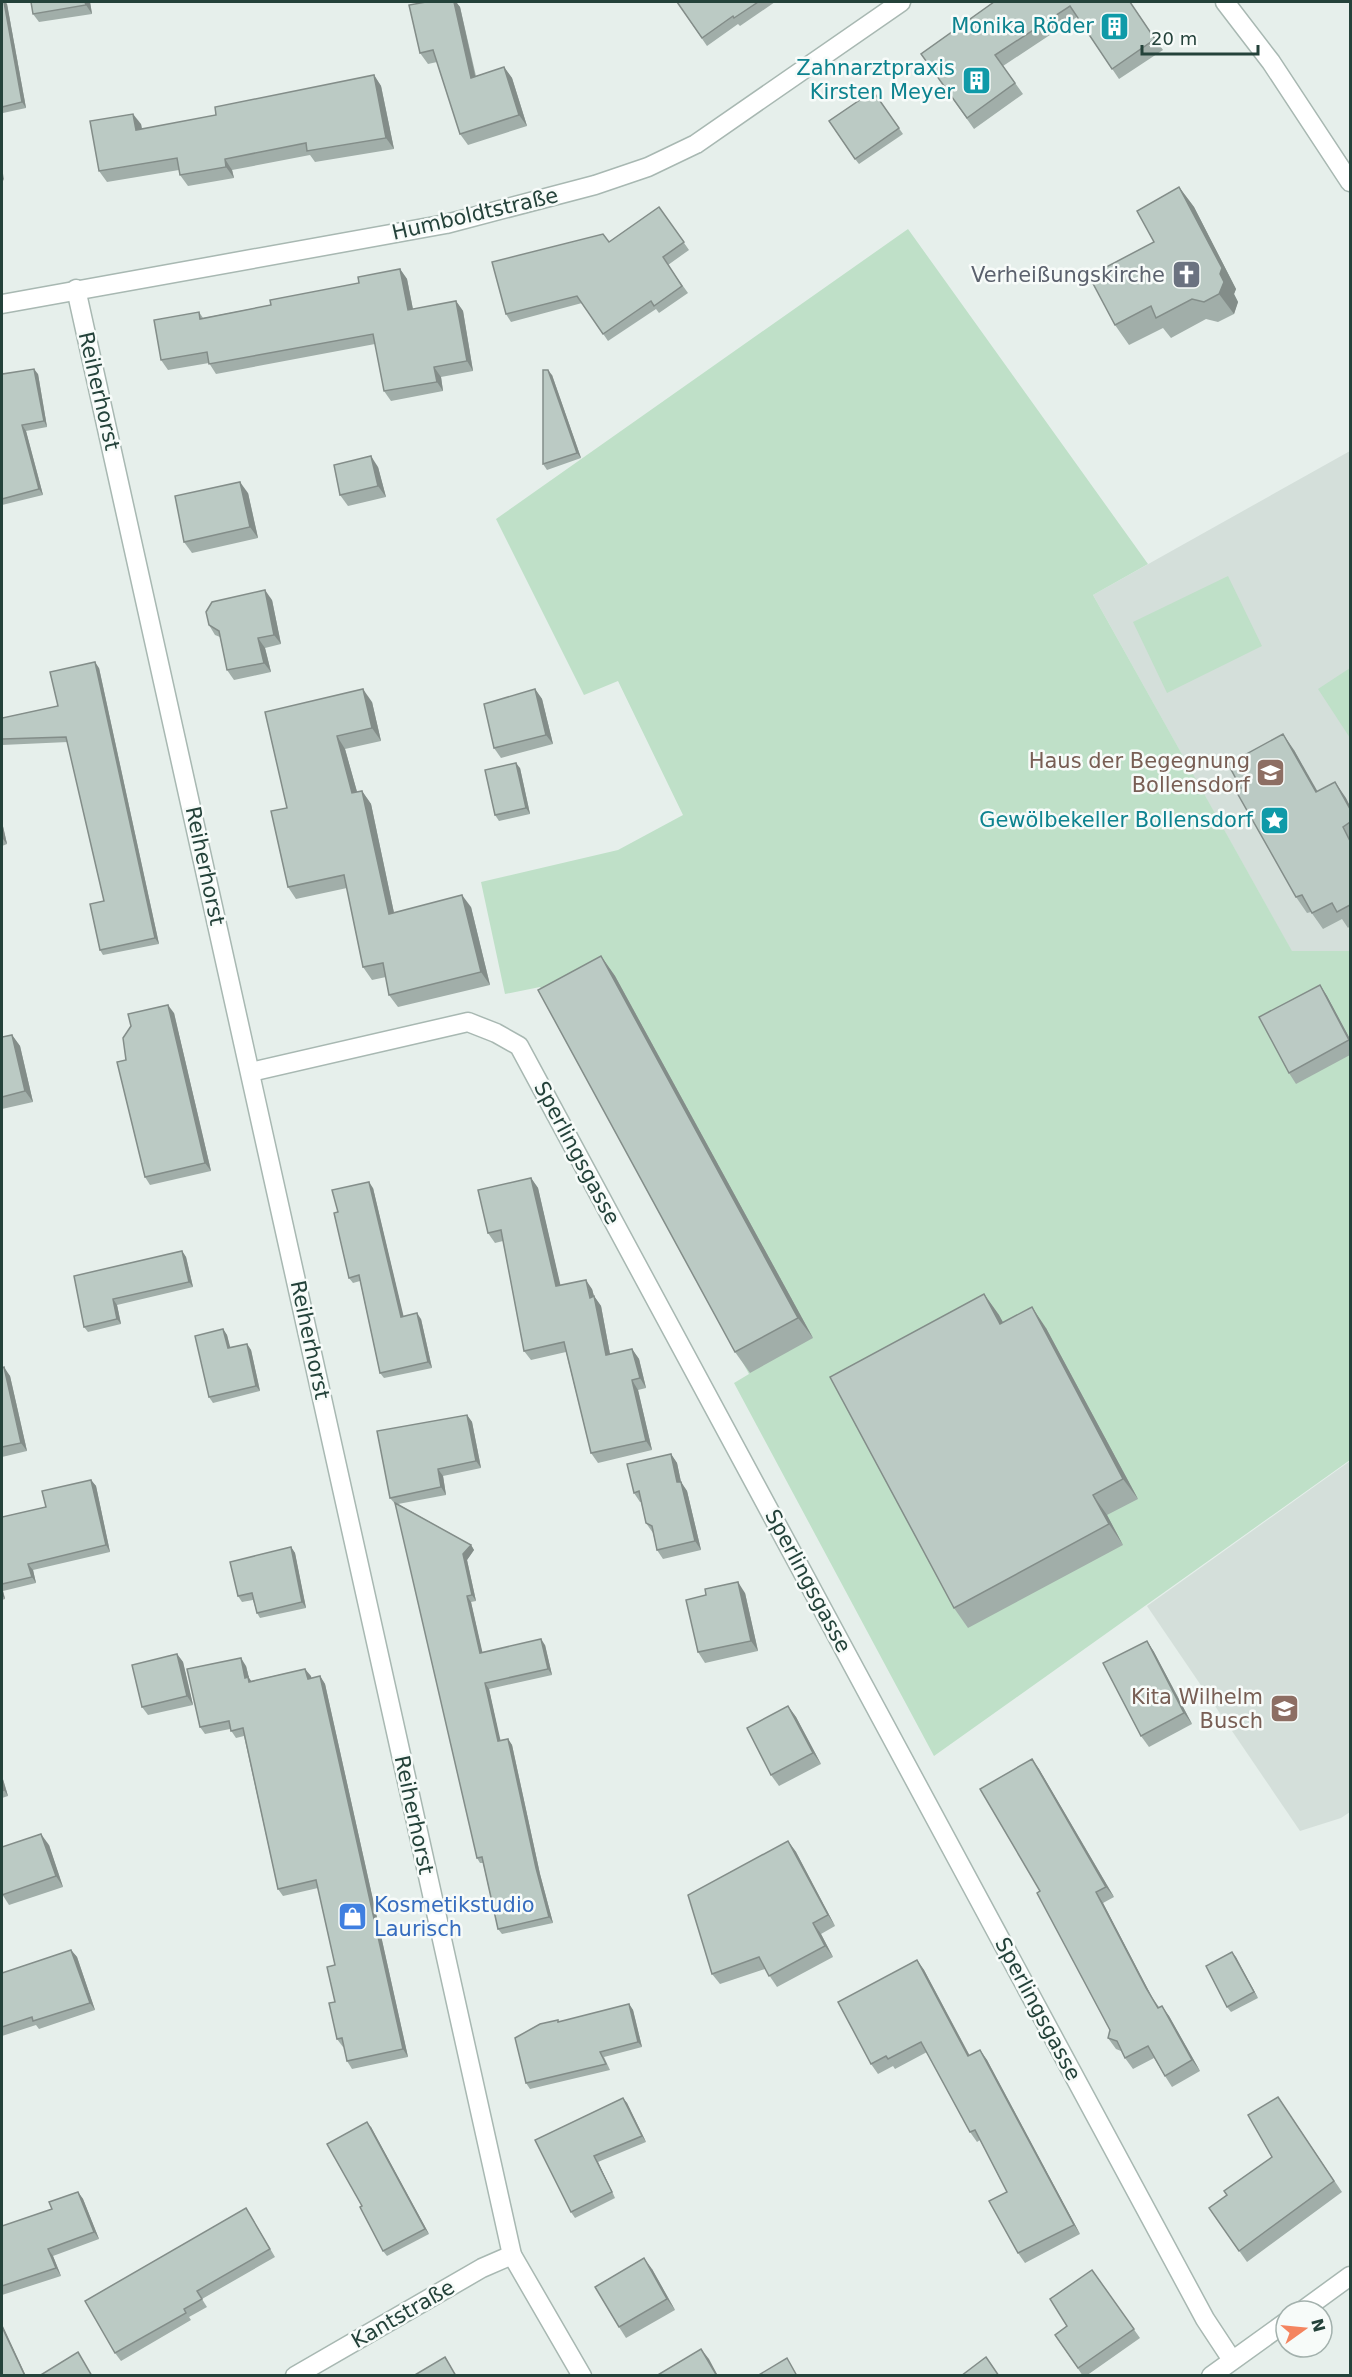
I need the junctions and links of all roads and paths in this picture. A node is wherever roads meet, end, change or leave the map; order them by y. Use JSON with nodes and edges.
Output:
{"nodes":[{"id":1,"x":901,"y":2,"type":"edge"},
{"id":2,"x":1225,"y":2,"type":"edge"},
{"id":3,"x":1350,"y":182,"type":"edge"},
{"id":4,"x":76,"y":289,"type":"junction"},
{"id":5,"x":2,"y":304,"type":"edge"},
{"id":6,"x":251,"y":1072,"type":"junction"},
{"id":7,"x":512,"y":2255,"type":"junction"},
{"id":8,"x":1350,"y":2276,"type":"edge"},
{"id":9,"x":1318,"y":2299,"type":"edge"},
{"id":10,"x":1274,"y":2330,"type":"edge"},
{"id":11,"x":1232,"y":2360,"type":"junction"},
{"id":12,"x":295,"y":2376,"type":"edge"},
{"id":13,"x":582,"y":2376,"type":"edge"},
{"id":14,"x":1211,"y":2376,"type":"edge"}],
"edges":[{"from":1,"to":4,"type":"street","name":"Humboldtstraße"},
{"from":2,"to":3,"type":"street"},
{"from":4,"to":5,"type":"street","name":"Humboldtstraße"},
{"from":4,"to":6,"type":"street","name":"Reiherhorst"},
{"from":6,"to":7,"type":"street","name":"Reiherhorst"},
{"from":6,"to":11,"type":"street","name":"Sperlingsgasse"},
{"from":7,"to":12,"type":"street","name":"Kantstraße"},
{"from":7,"to":13,"type":"street","name":"Reiherhorst"},
{"from":8,"to":9,"type":"street"},
{"from":10,"to":11,"type":"street"},
{"from":11,"to":14,"type":"street"}]}
